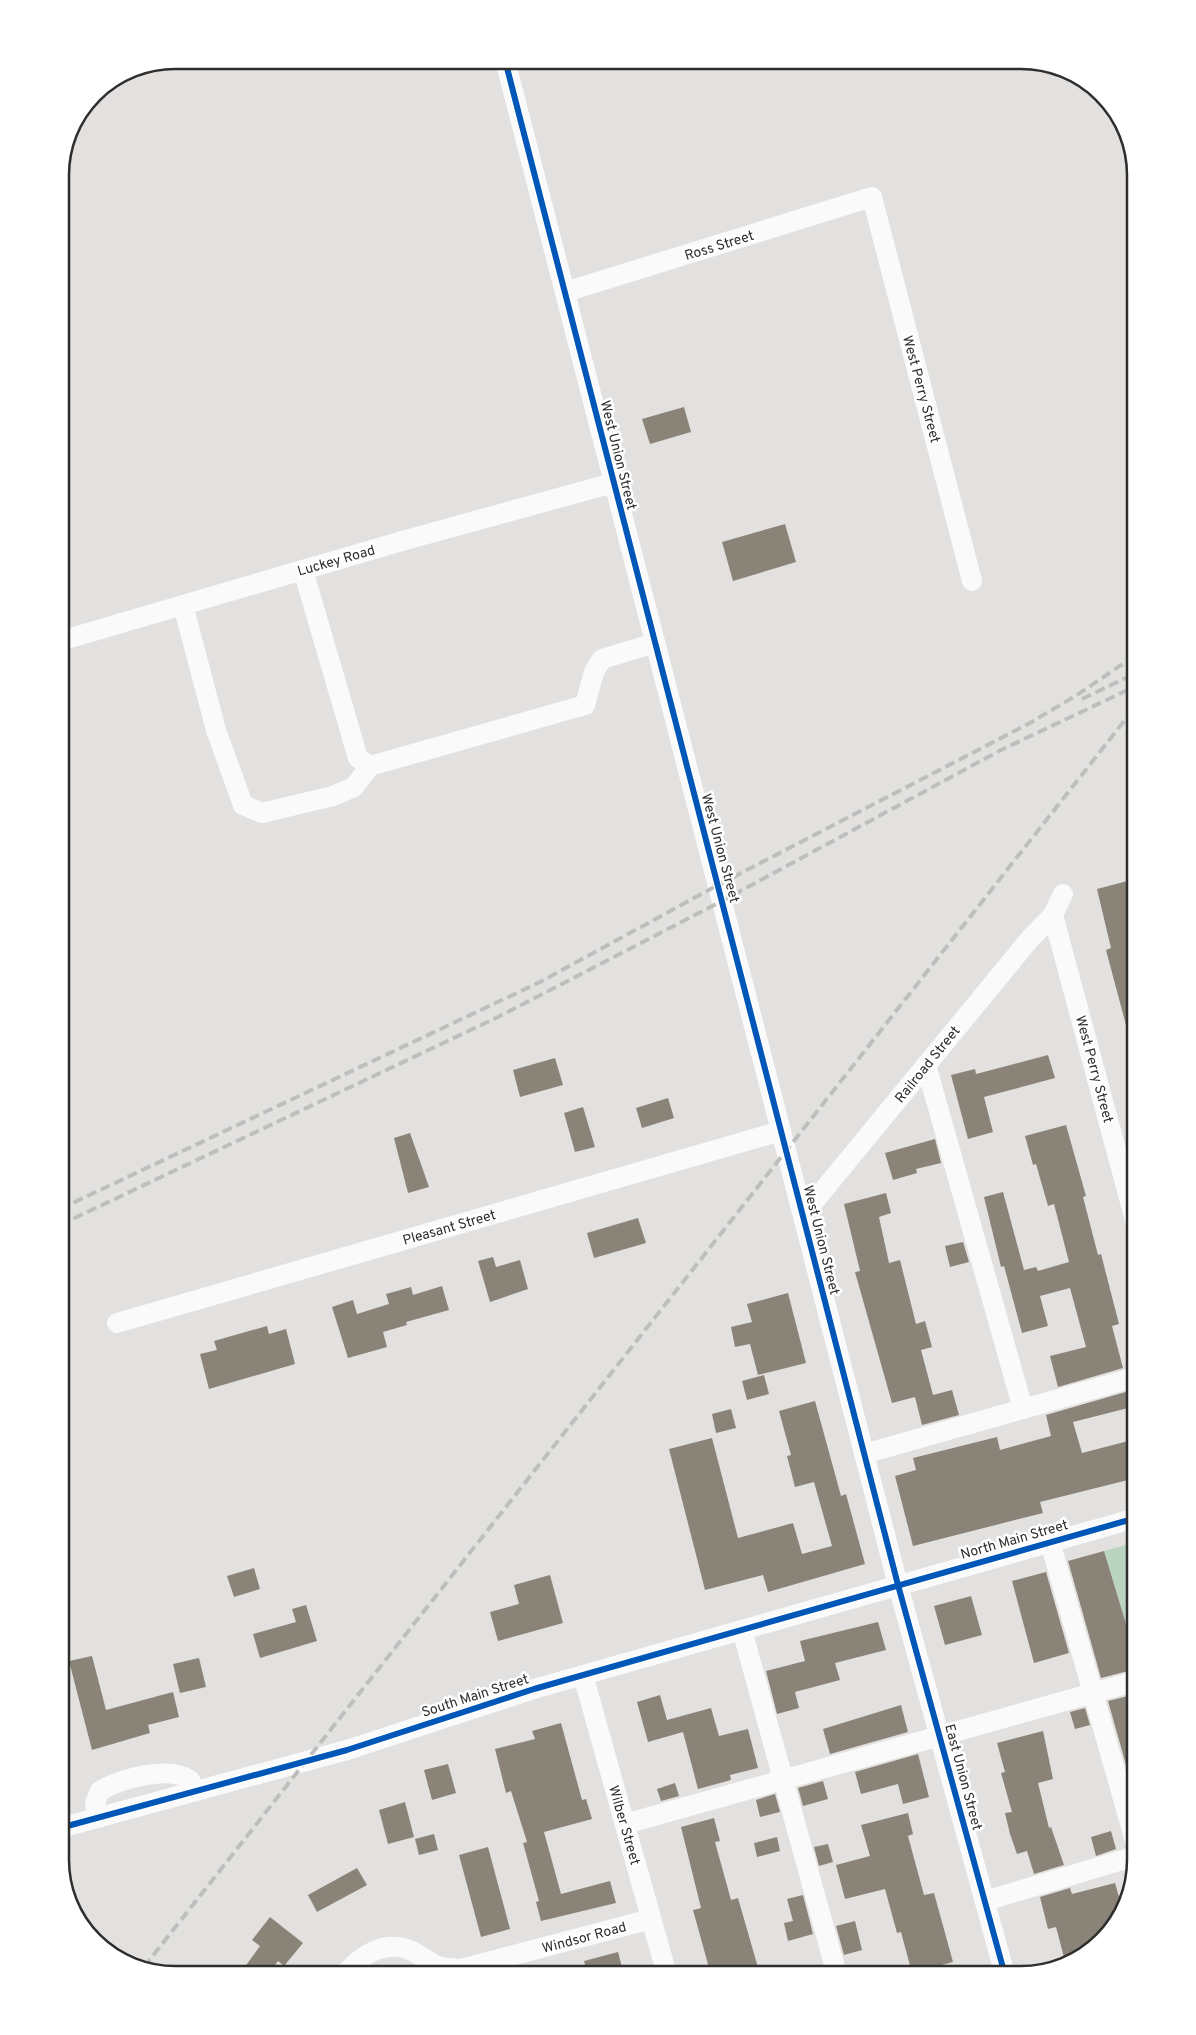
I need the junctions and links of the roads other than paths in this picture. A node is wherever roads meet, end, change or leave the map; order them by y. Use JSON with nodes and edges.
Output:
{"nodes":[{"id":1,"x":507,"y":69,"type":"edge"},
{"id":2,"x":872,"y":197,"type":"joint"},
{"id":3,"x":565,"y":292,"type":"junction"},
{"id":4,"x":614,"y":483,"type":"junction"},
{"id":5,"x":303,"y":570,"type":"junction"},
{"id":6,"x":972,"y":581,"type":"dead end"},
{"id":7,"x":183,"y":605,"type":"junction"},
{"id":8,"x":69,"y":638,"type":"edge"},
{"id":9,"x":655,"y":643,"type":"junction"},
{"id":10,"x":370,"y":766,"type":"junction"},
{"id":11,"x":1063,"y":894,"type":"dead end"},
{"id":12,"x":1053,"y":914,"type":"junction"},
{"id":13,"x":926,"y":1065,"type":"junction"},
{"id":14,"x":781,"y":1131,"type":"junction"},
{"id":15,"x":1127,"y":1190,"type":"edge"},
{"id":16,"x":803,"y":1215,"type":"junction"},
{"id":17,"x":117,"y":1323,"type":"dead end"},
{"id":18,"x":1127,"y":1380,"type":"edge"},
{"id":19,"x":1023,"y":1409,"type":"junction"},
{"id":20,"x":864,"y":1454,"type":"junction"},
{"id":21,"x":1127,"y":1521,"type":"edge"},
{"id":22,"x":1050,"y":1542,"type":"junction"},
{"id":23,"x":898,"y":1585,"type":"junction"},
{"id":24,"x":742,"y":1630,"type":"junction"},
{"id":25,"x":583,"y":1675,"type":"junction"},
{"id":26,"x":1127,"y":1684,"type":"edge"},
{"id":27,"x":1093,"y":1693,"type":"junction"},
{"id":28,"x":941,"y":1736,"type":"junction"},
{"id":29,"x":783,"y":1780,"type":"junction"},
{"id":30,"x":194,"y":1792,"type":"junction"},
{"id":31,"x":1127,"y":1812,"type":"edge"},
{"id":32,"x":98,"y":1818,"type":"junction"},
{"id":33,"x":625,"y":1824,"type":"junction"},
{"id":34,"x":69,"y":1826,"type":"edge"},
{"id":35,"x":1127,"y":1859,"type":"edge"},
{"id":36,"x":985,"y":1901,"type":"junction"},
{"id":37,"x":651,"y":1919,"type":"junction"},
{"id":38,"x":353,"y":1966,"type":"edge"},
{"id":39,"x":429,"y":1966,"type":"edge"},
{"id":40,"x":472,"y":1966,"type":"edge"},
{"id":41,"x":664,"y":1966,"type":"edge"},
{"id":42,"x":835,"y":1966,"type":"edge"},
{"id":43,"x":1003,"y":1966,"type":"edge"}],
"edges":[{"from":1,"to":3,"type":"street","name":"West Union Street"},
{"from":2,"to":3,"type":"street","name":"Ross Street"},
{"from":2,"to":6,"type":"street","name":"West Perry Street"},
{"from":3,"to":4,"type":"street","name":"West Union Street"},
{"from":4,"to":5,"type":"street","name":"Luckey Road"},
{"from":4,"to":9,"type":"street","name":"West Union Street"},
{"from":5,"to":7,"type":"street","name":"Luckey Road"},
{"from":5,"to":10,"type":"street"},
{"from":7,"to":8,"type":"street","name":"Luckey Road"},
{"from":7,"to":10,"type":"street"},
{"from":9,"to":10,"type":"street"},
{"from":9,"to":14,"type":"street","name":"West Union Street"},
{"from":11,"to":12,"type":"street","name":"Railroad Street"},
{"from":12,"to":13,"type":"street","name":"Railroad Street"},
{"from":12,"to":15,"type":"street","name":"West Perry Street"},
{"from":13,"to":16,"type":"street","name":"Railroad Street"},
{"from":13,"to":19,"type":"street"},
{"from":14,"to":16,"type":"street","name":"West Union Street"},
{"from":14,"to":17,"type":"street","name":"Pleasant Street"},
{"from":16,"to":20,"type":"street","name":"West Union Street"},
{"from":18,"to":19,"type":"street"},
{"from":19,"to":20,"type":"street"},
{"from":20,"to":23,"type":"street","name":"West Union Street"},
{"from":21,"to":22,"type":"street","name":"North Main Street"},
{"from":22,"to":23,"type":"street","name":"North Main Street"},
{"from":22,"to":27,"type":"street"},
{"from":23,"to":24,"type":"street","name":"South Main Street"},
{"from":23,"to":28,"type":"street","name":"East Union Street"},
{"from":24,"to":25,"type":"street","name":"South Main Street"},
{"from":24,"to":29,"type":"street"},
{"from":25,"to":30,"type":"street","name":"South Main Street"},
{"from":25,"to":33,"type":"street","name":"Wilber Street"},
{"from":26,"to":27,"type":"street"},
{"from":27,"to":28,"type":"street"},
{"from":27,"to":31,"type":"street"},
{"from":28,"to":29,"type":"street"},
{"from":28,"to":36,"type":"street","name":"East Union Street"},
{"from":29,"to":33,"type":"street"},
{"from":29,"to":42,"type":"street"},
{"from":30,"to":32,"type":"street","name":"South Main Street"},
{"from":30,"to":32,"type":"street"},
{"from":32,"to":34,"type":"street","name":"South Main Street"},
{"from":33,"to":37,"type":"street","name":"Wilber Street"},
{"from":35,"to":36,"type":"street"},
{"from":36,"to":43,"type":"street","name":"East Union Street"},
{"from":37,"to":40,"type":"street","name":"Windsor Road"},
{"from":37,"to":41,"type":"street","name":"Wilber Street"},
{"from":38,"to":39,"type":"street","name":"Windsor Road"}]}
